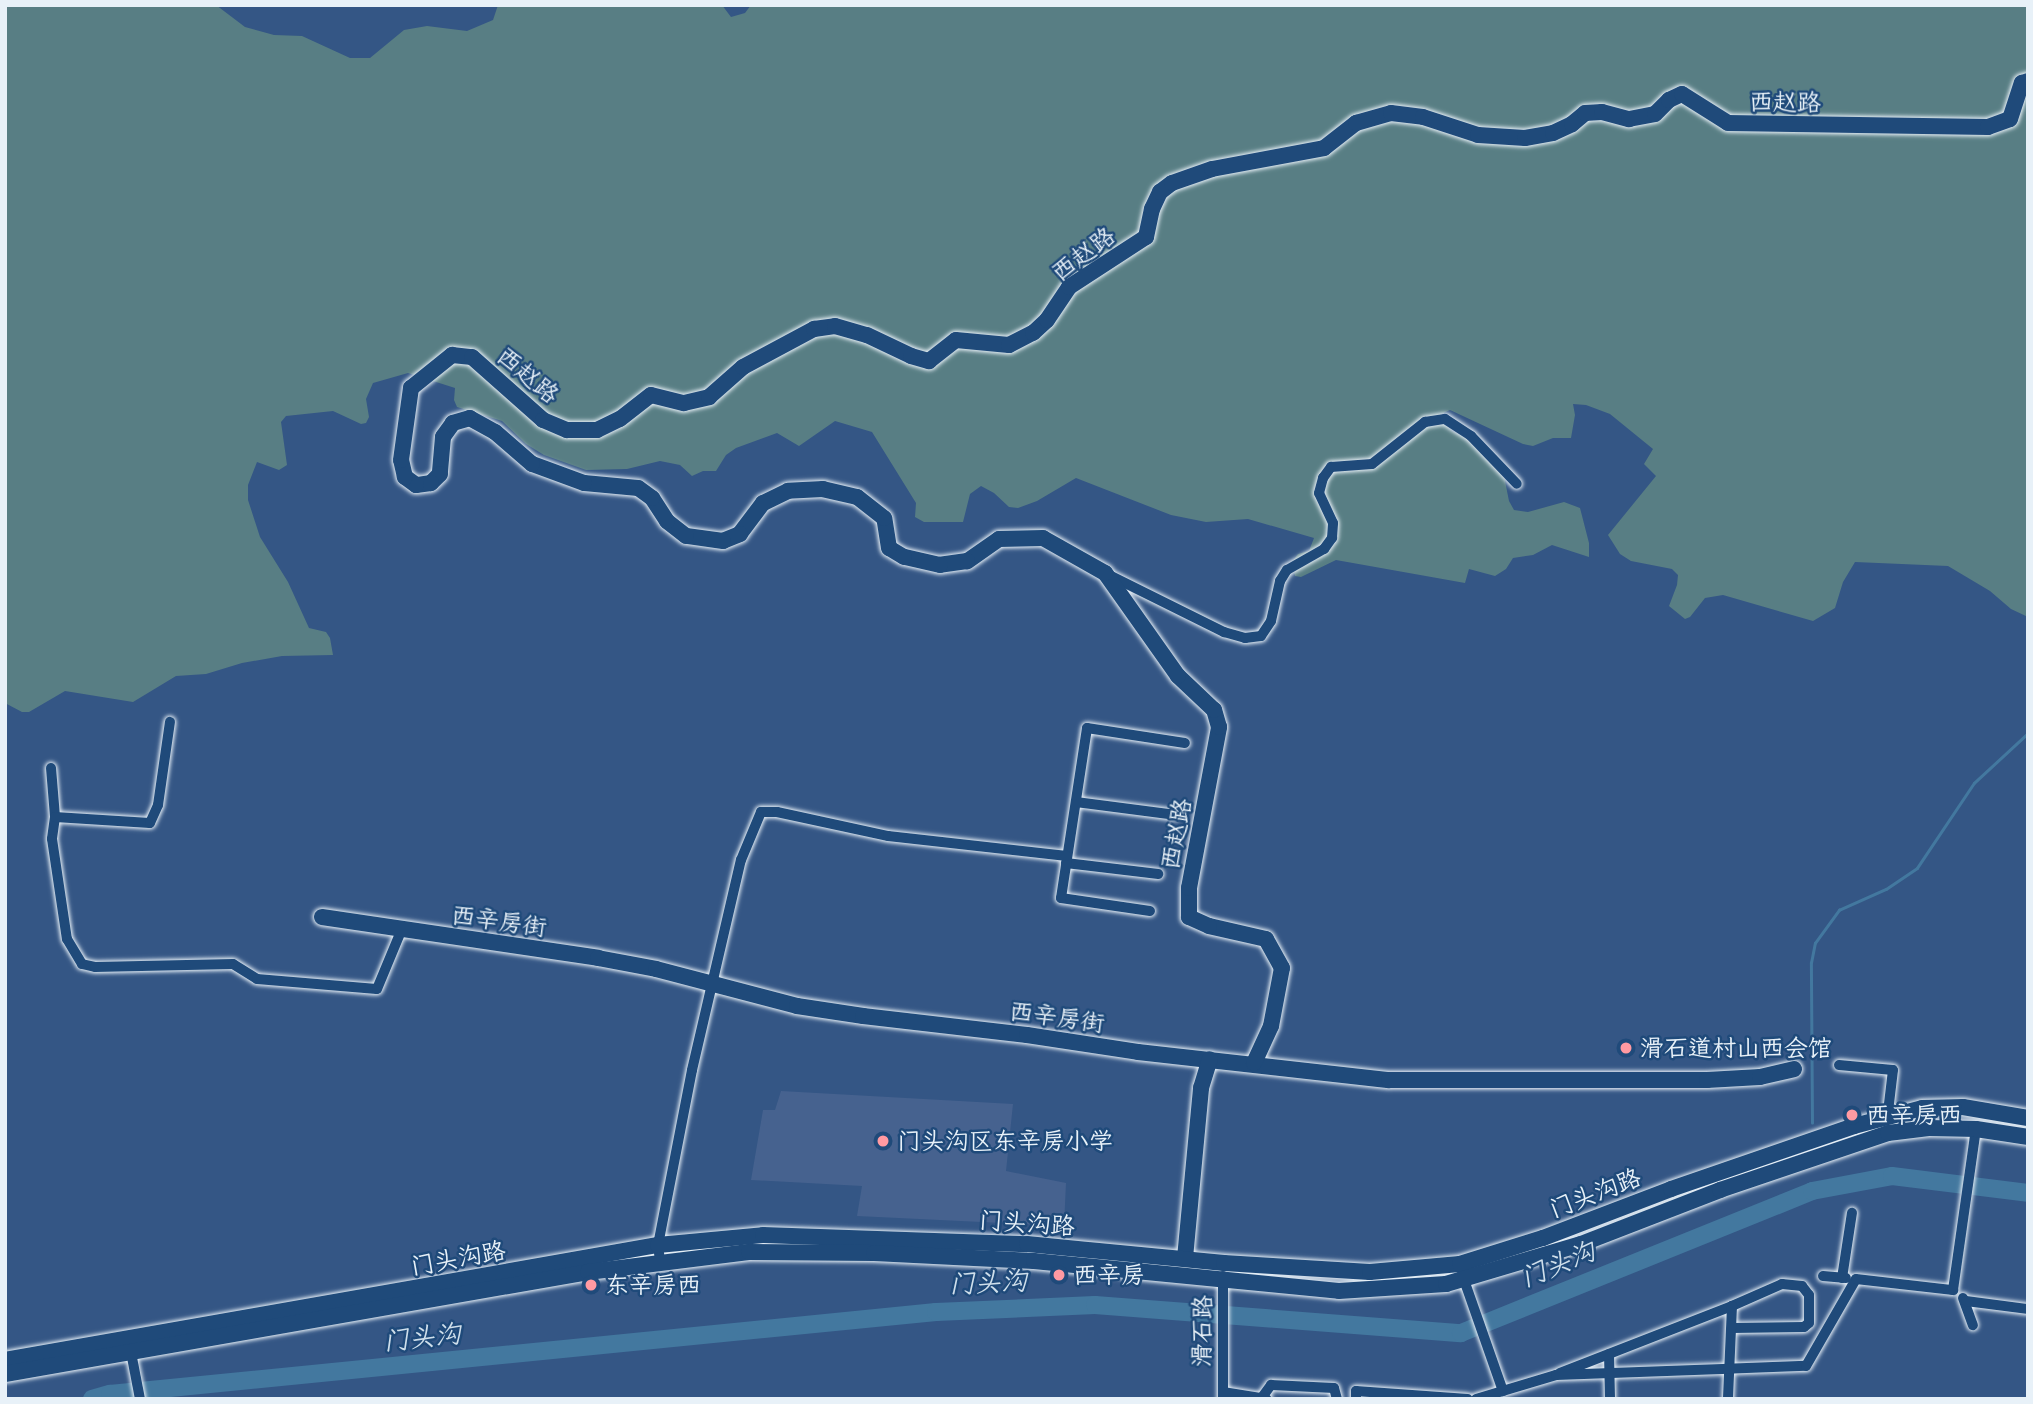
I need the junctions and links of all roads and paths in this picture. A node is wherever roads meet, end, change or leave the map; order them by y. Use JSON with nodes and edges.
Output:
{"nodes":[{"id":1,"x":2028,"y":80,"type":"edge"},
{"id":2,"x":1517,"y":484,"type":"dead end"},
{"id":3,"x":1105,"y":573,"type":"junction"},
{"id":4,"x":170,"y":722,"type":"dead end"},
{"id":5,"x":1185,"y":743,"type":"dead end"},
{"id":6,"x":51,"y":768,"type":"dead end"},
{"id":7,"x":1076,"y":802,"type":"junction"},
{"id":8,"x":1176,"y":815,"type":"dead end"},
{"id":9,"x":55,"y":817,"type":"junction"},
{"id":10,"x":1067,"y":859,"type":"junction"},
{"id":11,"x":1158,"y":874,"type":"dead end"},
{"id":12,"x":1150,"y":911,"type":"dead end"},
{"id":13,"x":321,"y":918,"type":"dead end"},
{"id":14,"x":401,"y":931,"type":"junction"},
{"id":15,"x":712,"y":984,"type":"junction"},
{"id":16,"x":1210,"y":1059,"type":"junction"},
{"id":17,"x":1254,"y":1063,"type":"junction"},
{"id":18,"x":1839,"y":1065,"type":"dead end"},
{"id":19,"x":1794,"y":1069,"type":"dead end"},
{"id":20,"x":2028,"y":1118,"type":"edge"},
{"id":21,"x":1888,"y":1125,"type":"junction"},
{"id":22,"x":1976,"y":1129,"type":"junction"},
{"id":23,"x":2028,"y":1137,"type":"edge"},
{"id":24,"x":1852,"y":1213,"type":"dead end"},
{"id":25,"x":659,"y":1253,"type":"junction"},
{"id":26,"x":1185,"y":1258,"type":"junction"},
{"id":27,"x":1461,"y":1272,"type":"junction"},
{"id":28,"x":1824,"y":1276,"type":"dead end"},
{"id":29,"x":1842,"y":1278,"type":"junction"},
{"id":30,"x":1223,"y":1279,"type":"junction"},
{"id":31,"x":1856,"y":1279,"type":"junction"},
{"id":32,"x":1953,"y":1290,"type":"junction"},
{"id":33,"x":1966,"y":1301,"type":"junction"},
{"id":34,"x":1732,"y":1306,"type":"junction"},
{"id":35,"x":2028,"y":1309,"type":"edge"},
{"id":36,"x":1973,"y":1325,"type":"dead end"},
{"id":37,"x":1732,"y":1328,"type":"junction"},
{"id":38,"x":130,"y":1346,"type":"junction"},
{"id":39,"x":1609,"y":1354,"type":"junction"},
{"id":40,"x":5,"y":1360,"type":"edge"},
{"id":41,"x":1731,"y":1369,"type":"junction"},
{"id":42,"x":5,"y":1374,"type":"edge"},
{"id":43,"x":1609,"y":1374,"type":"junction"},
{"id":44,"x":1556,"y":1375,"type":"junction"},
{"id":45,"x":1503,"y":1391,"type":"junction"},
{"id":46,"x":1223,"y":1395,"type":"edge"},
{"id":47,"x":1264,"y":1398,"type":"edge"},
{"id":48,"x":1481,"y":1398,"type":"edge"},
{"id":49,"x":139,"y":1399,"type":"edge"},
{"id":50,"x":1337,"y":1399,"type":"edge"},
{"id":51,"x":1356,"y":1399,"type":"edge"},
{"id":52,"x":1468,"y":1399,"type":"edge"},
{"id":53,"x":1610,"y":1399,"type":"edge"},
{"id":54,"x":1728,"y":1399,"type":"edge"}],
"edges":[{"from":1,"to":3,"type":"street","name":"西赵路"},
{"from":2,"to":3,"type":"street"},
{"from":3,"to":17,"type":"street","name":"西赵路"},
{"from":4,"to":9,"type":"street"},
{"from":5,"to":7,"type":"street"},
{"from":6,"to":9,"type":"street"},
{"from":7,"to":8,"type":"street"},
{"from":7,"to":10,"type":"street"},
{"from":9,"to":14,"type":"street"},
{"from":10,"to":11,"type":"street"},
{"from":10,"to":12,"type":"street"},
{"from":10,"to":15,"type":"street"},
{"from":13,"to":14,"type":"street","name":"西辛房街"},
{"from":14,"to":15,"type":"street","name":"西辛房街"},
{"from":15,"to":16,"type":"street","name":"西辛房街"},
{"from":15,"to":25,"type":"street"},
{"from":16,"to":17,"type":"street","name":"西辛房街"},
{"from":16,"to":26,"type":"street"},
{"from":17,"to":19,"type":"street","name":"西辛房街"},
{"from":18,"to":21,"type":"street"},
{"from":20,"to":21,"type":"street","name":"门头沟路"},
{"from":21,"to":22,"type":"street","name":"门头沟路"},
{"from":21,"to":27,"type":"street","name":"门头沟路"},
{"from":22,"to":23,"type":"street","name":"门头沟路"},
{"from":22,"to":32,"type":"street"},
{"from":24,"to":29,"type":"street"},
{"from":25,"to":26,"type":"street","name":"门头沟路"},
{"from":25,"to":30,"type":"street","name":"门头沟路"},
{"from":25,"to":38,"type":"street","name":"门头沟路"},
{"from":26,"to":30,"type":"street","name":"门头沟路"},
{"from":27,"to":30,"type":"street","name":"门头沟路"},
{"from":27,"to":45,"type":"street"},
{"from":28,"to":29,"type":"street"},
{"from":29,"to":31,"type":"street"},
{"from":30,"to":46,"type":"street","name":"滑石路"},
{"from":31,"to":32,"type":"street"},
{"from":31,"to":41,"type":"street"},
{"from":32,"to":33,"type":"street"},
{"from":33,"to":35,"type":"street"},
{"from":33,"to":36,"type":"street"},
{"from":34,"to":37,"type":"street"},
{"from":34,"to":37,"type":"street"},
{"from":34,"to":39,"type":"street"},
{"from":37,"to":41,"type":"street"},
{"from":38,"to":40,"type":"street","name":"门头沟路"},
{"from":38,"to":42,"type":"street","name":"门头沟路"},
{"from":38,"to":49,"type":"street"},
{"from":39,"to":43,"type":"street"},
{"from":39,"to":44,"type":"street"},
{"from":41,"to":43,"type":"street"},
{"from":41,"to":54,"type":"street"},
{"from":43,"to":44,"type":"street"},
{"from":43,"to":53,"type":"street"},
{"from":44,"to":45,"type":"street"},
{"from":45,"to":48,"type":"street"},
{"from":46,"to":47,"type":"street"},
{"from":47,"to":50,"type":"street"},
{"from":51,"to":52,"type":"street"}]}
